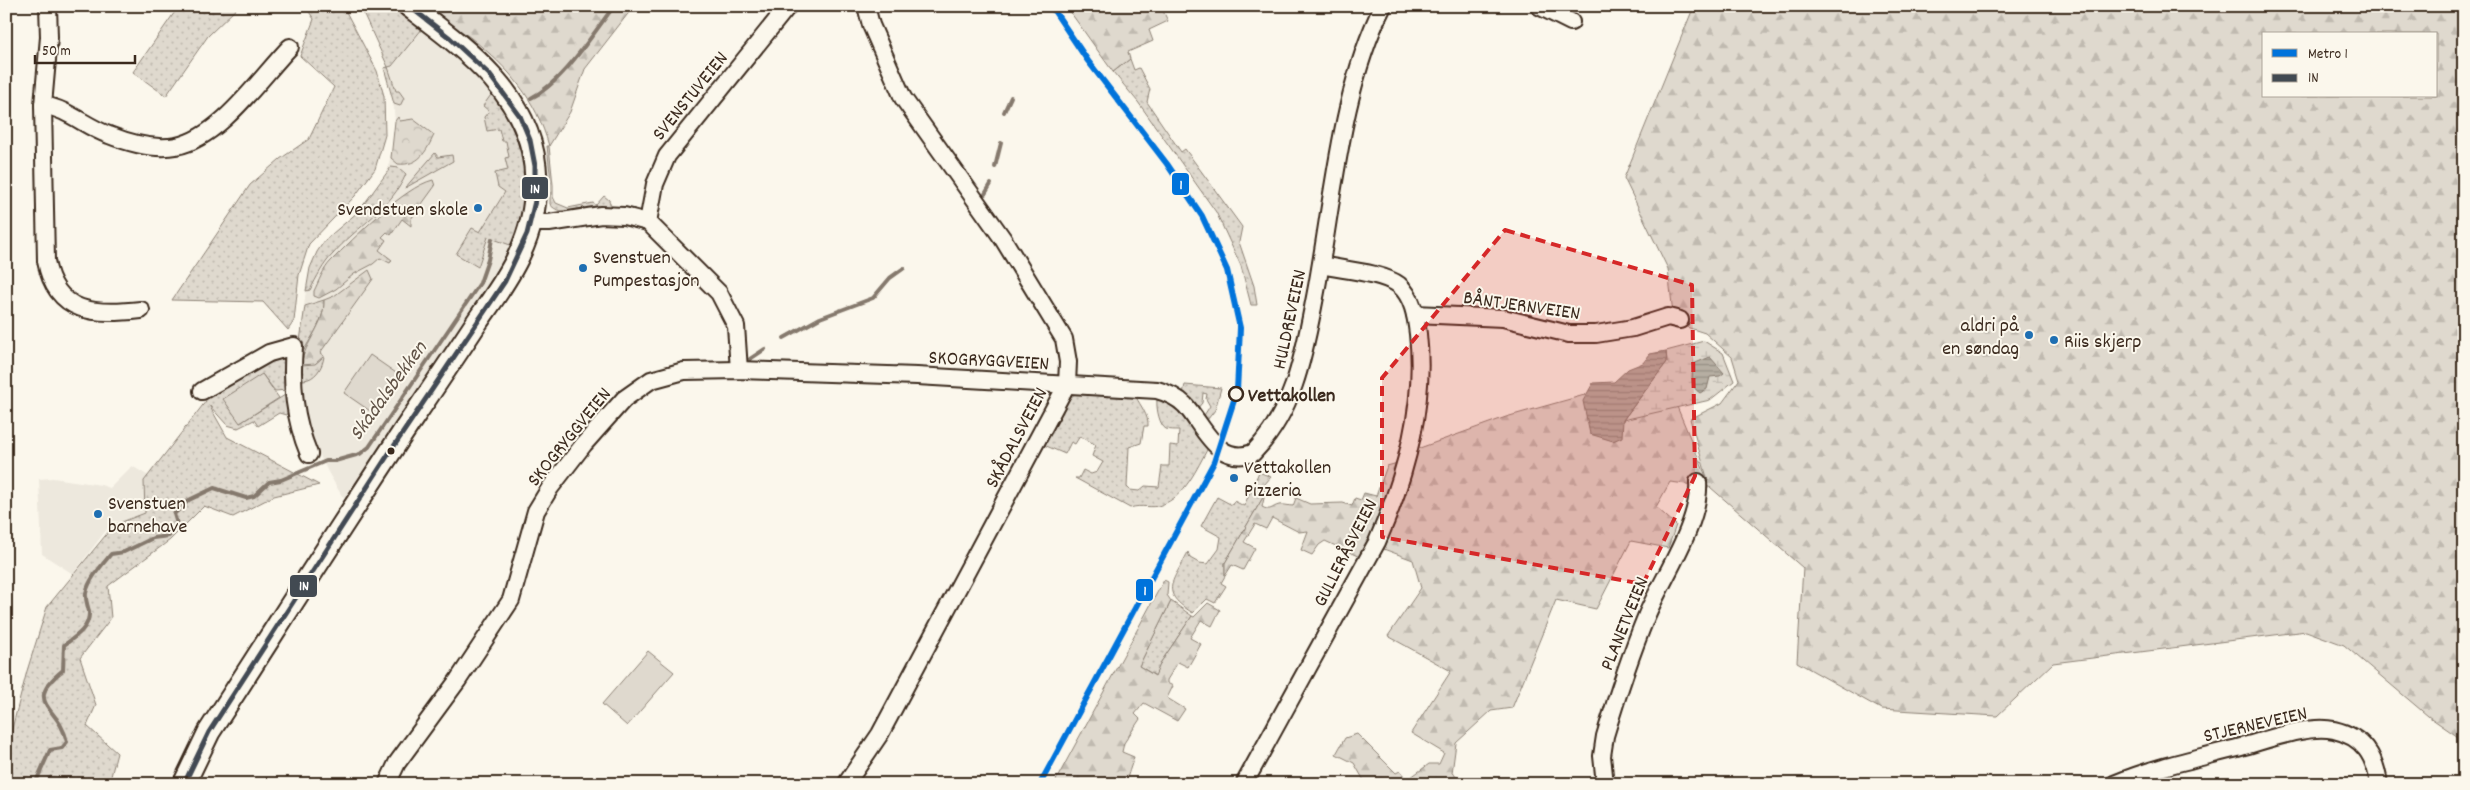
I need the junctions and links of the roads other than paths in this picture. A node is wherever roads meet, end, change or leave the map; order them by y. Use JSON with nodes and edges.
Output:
{"nodes":[{"id":1,"x":48,"y":6,"type":"edge"},
{"id":2,"x":409,"y":6,"type":"edge"},
{"id":3,"x":788,"y":6,"type":"edge"},
{"id":4,"x":866,"y":6,"type":"edge"},
{"id":5,"x":1383,"y":6,"type":"edge"},
{"id":6,"x":1539,"y":6,"type":"edge"},
{"id":7,"x":1571,"y":22,"type":"dead end"},
{"id":8,"x":290,"y":47,"type":"dead end"},
{"id":9,"x":44,"y":105,"type":"junction"},
{"id":10,"x":648,"y":222,"type":"junction"},
{"id":11,"x":531,"y":223,"type":"junction"},
{"id":12,"x":1321,"y":265,"type":"junction"},
{"id":13,"x":141,"y":310,"type":"dead end"},
{"id":14,"x":1416,"y":314,"type":"junction"},
{"id":15,"x":1680,"y":320,"type":"dead end"},
{"id":16,"x":739,"y":370,"type":"junction"},
{"id":17,"x":1067,"y":384,"type":"junction"},
{"id":18,"x":202,"y":391,"type":"dead end"},
{"id":19,"x":309,"y":454,"type":"dead end"},
{"id":20,"x":1698,"y":482,"type":"dead end"},
{"id":21,"x":184,"y":784,"type":"edge"},
{"id":22,"x":387,"y":784,"type":"edge"},
{"id":23,"x":846,"y":784,"type":"edge"},
{"id":24,"x":1244,"y":784,"type":"edge"},
{"id":25,"x":1605,"y":784,"type":"edge"},
{"id":26,"x":2114,"y":784,"type":"edge"},
{"id":27,"x":2379,"y":784,"type":"edge"}],
"edges":[{"from":1,"to":9,"type":"street"},
{"from":2,"to":11,"type":"main road"},
{"from":3,"to":10,"type":"street","name":"SVENSTUVEIEN"},
{"from":4,"to":17,"type":"street","name":"SKÅDALSVEIEN"},
{"from":5,"to":12,"type":"street","name":"HULDREVEIEN"},
{"from":6,"to":7,"type":"street"},
{"from":8,"to":9,"type":"street"},
{"from":9,"to":13,"type":"street"},
{"from":10,"to":11,"type":"street"},
{"from":10,"to":16,"type":"street"},
{"from":11,"to":21,"type":"main road"},
{"from":12,"to":14,"type":"street","name":"GULLERÅSVEIEN"},
{"from":12,"to":17,"type":"street","name":"HULDREVEIEN"},
{"from":14,"to":15,"type":"street","name":"BÅNTJERNVEIEN"},
{"from":14,"to":24,"type":"street","name":"GULLERÅSVEIEN"},
{"from":16,"to":17,"type":"street","name":"SKOGRYGGVEIEN"},
{"from":16,"to":22,"type":"street","name":"SKOGRYGGVEIEN"},
{"from":17,"to":23,"type":"street","name":"SKÅDALSVEIEN"},
{"from":18,"to":19,"type":"street"},
{"from":20,"to":25,"type":"street","name":"PLANETVEIEN"},
{"from":26,"to":27,"type":"street","name":"STJERNEVEIEN"}]}
